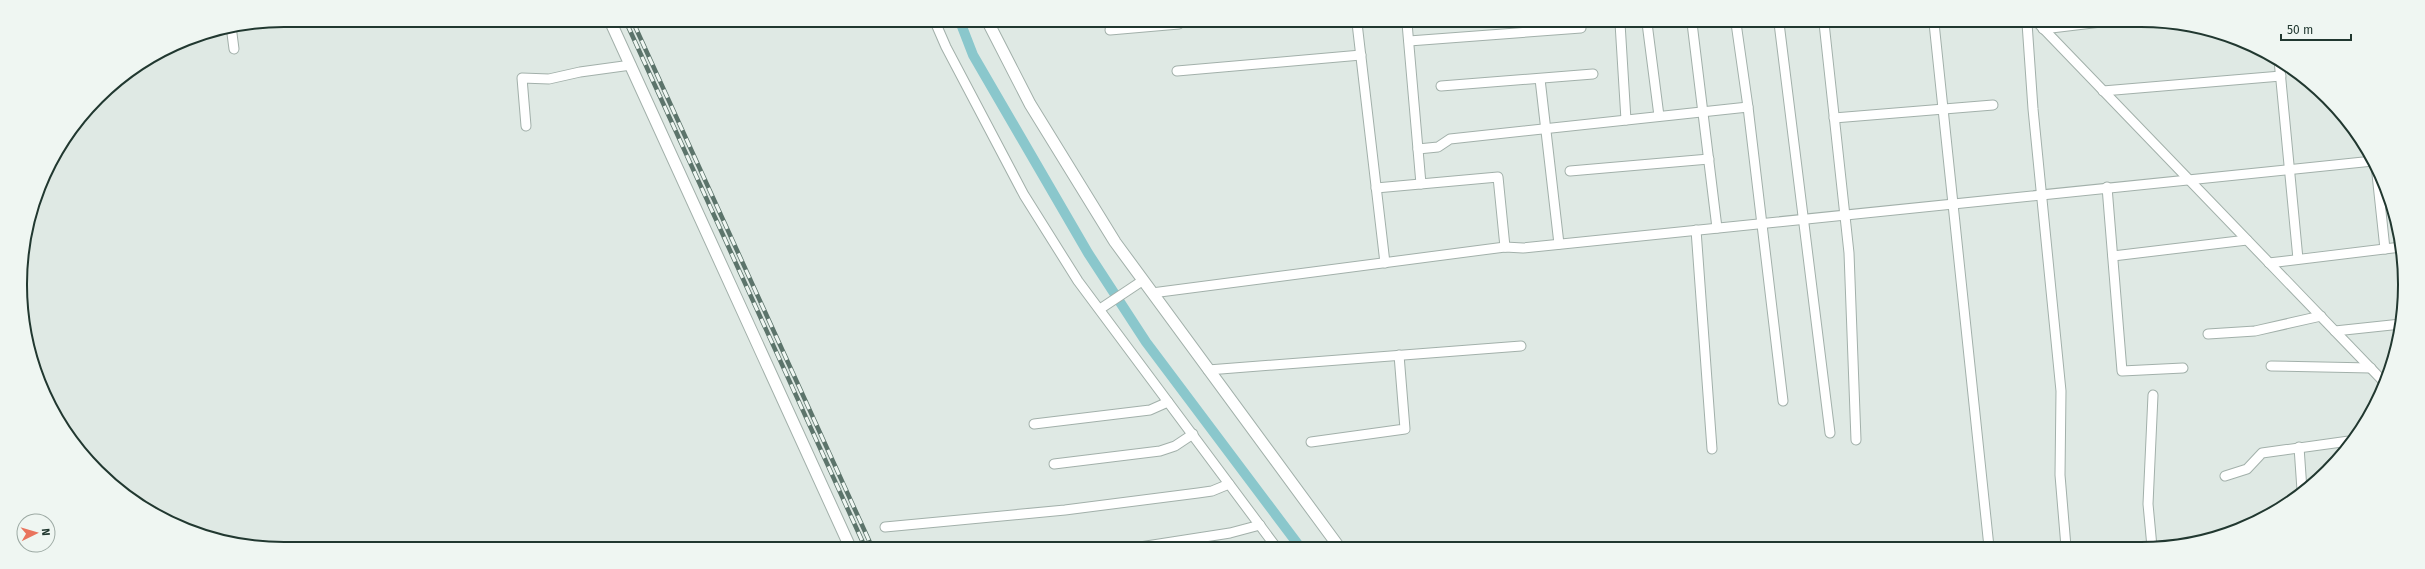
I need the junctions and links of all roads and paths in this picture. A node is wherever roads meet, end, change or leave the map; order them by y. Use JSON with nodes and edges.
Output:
{"nodes":[{"id":1,"x":613,"y":27,"type":"edge"},
{"id":2,"x":937,"y":27,"type":"edge"},
{"id":3,"x":991,"y":27,"type":"edge"},
{"id":4,"x":1144,"y":27,"type":"edge"},
{"id":5,"x":1357,"y":27,"type":"edge"},
{"id":6,"x":1407,"y":27,"type":"edge"},
{"id":7,"x":1515,"y":27,"type":"edge"},
{"id":8,"x":1620,"y":27,"type":"edge"},
{"id":9,"x":1647,"y":27,"type":"edge"},
{"id":10,"x":1692,"y":27,"type":"edge"},
{"id":11,"x":1737,"y":27,"type":"edge"},
{"id":12,"x":1780,"y":27,"type":"edge"},
{"id":13,"x":1824,"y":27,"type":"edge"},
{"id":14,"x":1934,"y":27,"type":"edge"},
{"id":15,"x":2027,"y":27,"type":"edge"},
{"id":16,"x":2041,"y":27,"type":"edge"},
{"id":17,"x":1581,"y":28,"type":"dead end"},
{"id":18,"x":1110,"y":30,"type":"dead end"},
{"id":19,"x":233,"y":32,"type":"edge"},
{"id":20,"x":1516,"y":33,"type":"junction"},
{"id":21,"x":1408,"y":42,"type":"junction"},
{"id":22,"x":234,"y":49,"type":"dead end"},
{"id":23,"x":1361,"y":55,"type":"junction"},
{"id":24,"x":631,"y":65,"type":"junction"},
{"id":25,"x":2280,"y":68,"type":"edge"},
{"id":26,"x":1177,"y":72,"type":"dead end"},
{"id":27,"x":1593,"y":74,"type":"dead end"},
{"id":28,"x":2281,"y":76,"type":"junction"},
{"id":29,"x":1540,"y":78,"type":"junction"},
{"id":30,"x":1441,"y":86,"type":"dead end"},
{"id":31,"x":2103,"y":91,"type":"junction"},
{"id":32,"x":1992,"y":105,"type":"dead end"},
{"id":33,"x":1748,"y":107,"type":"junction"},
{"id":34,"x":1943,"y":109,"type":"junction"},
{"id":35,"x":1703,"y":112,"type":"junction"},
{"id":36,"x":1658,"y":116,"type":"junction"},
{"id":37,"x":1834,"y":118,"type":"junction"},
{"id":38,"x":1626,"y":120,"type":"junction"},
{"id":39,"x":526,"y":126,"type":"dead end"},
{"id":40,"x":1545,"y":128,"type":"junction"},
{"id":41,"x":1418,"y":149,"type":"junction"},
{"id":42,"x":1709,"y":160,"type":"junction"},
{"id":43,"x":2367,"y":162,"type":"edge"},
{"id":44,"x":2289,"y":169,"type":"junction"},
{"id":45,"x":1570,"y":171,"type":"dead end"},
{"id":46,"x":2188,"y":179,"type":"junction"},
{"id":47,"x":1421,"y":184,"type":"junction"},
{"id":48,"x":2107,"y":187,"type":"junction"},
{"id":49,"x":2378,"y":187,"type":"edge"},
{"id":50,"x":1376,"y":188,"type":"junction"},
{"id":51,"x":2041,"y":194,"type":"junction"},
{"id":52,"x":1953,"y":203,"type":"junction"},
{"id":53,"x":1845,"y":214,"type":"junction"},
{"id":54,"x":1804,"y":219,"type":"junction"},
{"id":55,"x":1762,"y":223,"type":"junction"},
{"id":56,"x":1717,"y":228,"type":"junction"},
{"id":57,"x":1696,"y":230,"type":"junction"},
{"id":58,"x":2247,"y":240,"type":"junction"},
{"id":59,"x":1559,"y":244,"type":"junction"},
{"id":60,"x":1505,"y":247,"type":"junction"},
{"id":61,"x":2396,"y":248,"type":"edge"},
{"id":62,"x":2385,"y":249,"type":"junction"},
{"id":63,"x":2113,"y":256,"type":"junction"},
{"id":64,"x":2298,"y":259,"type":"junction"},
{"id":65,"x":1385,"y":263,"type":"junction"},
{"id":66,"x":2269,"y":263,"type":"junction"},
{"id":67,"x":1142,"y":281,"type":"junction"},
{"id":68,"x":1152,"y":293,"type":"junction"},
{"id":69,"x":1102,"y":308,"type":"junction"},
{"id":70,"x":2320,"y":316,"type":"junction"},
{"id":71,"x":2395,"y":325,"type":"edge"},
{"id":72,"x":2335,"y":331,"type":"junction"},
{"id":73,"x":2208,"y":334,"type":"dead end"},
{"id":74,"x":1521,"y":346,"type":"dead end"},
{"id":75,"x":1399,"y":355,"type":"junction"},
{"id":76,"x":2271,"y":366,"type":"dead end"},
{"id":77,"x":2183,"y":368,"type":"dead end"},
{"id":78,"x":2371,"y":368,"type":"junction"},
{"id":79,"x":1208,"y":370,"type":"junction"},
{"id":80,"x":2380,"y":378,"type":"edge"},
{"id":81,"x":2153,"y":395,"type":"dead end"},
{"id":82,"x":1168,"y":402,"type":"junction"},
{"id":83,"x":1783,"y":402,"type":"dead end"},
{"id":84,"x":1034,"y":424,"type":"dead end"},
{"id":85,"x":1830,"y":433,"type":"dead end"},
{"id":86,"x":1192,"y":434,"type":"junction"},
{"id":87,"x":1856,"y":440,"type":"dead end"},
{"id":88,"x":1311,"y":442,"type":"dead end"},
{"id":89,"x":2344,"y":442,"type":"edge"},
{"id":90,"x":2299,"y":448,"type":"junction"},
{"id":91,"x":1712,"y":449,"type":"dead end"},
{"id":92,"x":1054,"y":464,"type":"dead end"},
{"id":93,"x":2225,"y":476,"type":"dead end"},
{"id":94,"x":1229,"y":484,"type":"junction"},
{"id":95,"x":2302,"y":485,"type":"edge"},
{"id":96,"x":1260,"y":525,"type":"junction"},
{"id":97,"x":885,"y":527,"type":"dead end"},
{"id":98,"x":2151,"y":541,"type":"edge"},
{"id":99,"x":848,"y":542,"type":"edge"},
{"id":100,"x":1172,"y":542,"type":"edge"},
{"id":101,"x":1272,"y":542,"type":"edge"},
{"id":102,"x":1335,"y":542,"type":"edge"},
{"id":103,"x":1988,"y":542,"type":"edge"},
{"id":104,"x":2066,"y":542,"type":"edge"}],
"edges":[{"from":1,"to":24,"type":"street"},
{"from":2,"to":69,"type":"street"},
{"from":3,"to":67,"type":"street"},
{"from":4,"to":18,"type":"street"},
{"from":5,"to":23,"type":"street"},
{"from":6,"to":21,"type":"street"},
{"from":7,"to":20,"type":"street"},
{"from":8,"to":38,"type":"street"},
{"from":9,"to":36,"type":"street"},
{"from":10,"to":35,"type":"street"},
{"from":11,"to":33,"type":"street"},
{"from":12,"to":54,"type":"street"},
{"from":13,"to":37,"type":"street"},
{"from":14,"to":34,"type":"street"},
{"from":15,"to":51,"type":"street"},
{"from":16,"to":31,"type":"street"},
{"from":17,"to":20,"type":"street"},
{"from":19,"to":22,"type":"street"},
{"from":20,"to":21,"type":"street"},
{"from":21,"to":41,"type":"street"},
{"from":23,"to":26,"type":"street"},
{"from":23,"to":50,"type":"street"},
{"from":24,"to":39,"type":"street"},
{"from":24,"to":99,"type":"street"},
{"from":25,"to":28,"type":"street"},
{"from":27,"to":29,"type":"street"},
{"from":28,"to":31,"type":"street"},
{"from":28,"to":44,"type":"street"},
{"from":29,"to":30,"type":"street"},
{"from":29,"to":40,"type":"street"},
{"from":31,"to":46,"type":"street"},
{"from":32,"to":34,"type":"street"},
{"from":33,"to":35,"type":"street"},
{"from":33,"to":55,"type":"street"},
{"from":34,"to":37,"type":"street"},
{"from":34,"to":52,"type":"street"},
{"from":35,"to":36,"type":"street"},
{"from":35,"to":42,"type":"street"},
{"from":36,"to":38,"type":"street"},
{"from":37,"to":53,"type":"street"},
{"from":38,"to":40,"type":"street"},
{"from":40,"to":41,"type":"street"},
{"from":40,"to":59,"type":"street"},
{"from":41,"to":47,"type":"street"},
{"from":42,"to":45,"type":"street"},
{"from":42,"to":56,"type":"street"},
{"from":43,"to":44,"type":"street"},
{"from":44,"to":46,"type":"street"},
{"from":44,"to":64,"type":"street"},
{"from":46,"to":48,"type":"street"},
{"from":46,"to":58,"type":"street"},
{"from":47,"to":50,"type":"street"},
{"from":47,"to":60,"type":"street"},
{"from":48,"to":51,"type":"street"},
{"from":48,"to":63,"type":"street"},
{"from":49,"to":62,"type":"street"},
{"from":50,"to":65,"type":"street"},
{"from":51,"to":52,"type":"street"},
{"from":51,"to":104,"type":"street"},
{"from":52,"to":53,"type":"street"},
{"from":52,"to":103,"type":"street"},
{"from":53,"to":54,"type":"street"},
{"from":53,"to":87,"type":"street"},
{"from":54,"to":55,"type":"street"},
{"from":54,"to":85,"type":"street"},
{"from":55,"to":56,"type":"street"},
{"from":55,"to":83,"type":"street"},
{"from":56,"to":57,"type":"street"},
{"from":57,"to":59,"type":"street"},
{"from":57,"to":91,"type":"street"},
{"from":58,"to":63,"type":"street"},
{"from":58,"to":66,"type":"street"},
{"from":59,"to":60,"type":"street"},
{"from":60,"to":65,"type":"street"},
{"from":61,"to":62,"type":"street"},
{"from":62,"to":64,"type":"street"},
{"from":63,"to":77,"type":"street"},
{"from":64,"to":66,"type":"street"},
{"from":65,"to":68,"type":"street"},
{"from":66,"to":70,"type":"street"},
{"from":67,"to":68,"type":"street"},
{"from":67,"to":69,"type":"street"},
{"from":68,"to":79,"type":"street"},
{"from":69,"to":82,"type":"street"},
{"from":70,"to":72,"type":"street"},
{"from":70,"to":73,"type":"street"},
{"from":71,"to":72,"type":"street"},
{"from":72,"to":78,"type":"street"},
{"from":74,"to":75,"type":"street"},
{"from":75,"to":79,"type":"street"},
{"from":75,"to":88,"type":"street"},
{"from":76,"to":78,"type":"street"},
{"from":78,"to":80,"type":"street"},
{"from":79,"to":102,"type":"street"},
{"from":81,"to":98,"type":"street"},
{"from":82,"to":84,"type":"street"},
{"from":82,"to":86,"type":"street"},
{"from":86,"to":92,"type":"street"},
{"from":86,"to":94,"type":"street"},
{"from":89,"to":90,"type":"street"},
{"from":90,"to":93,"type":"street"},
{"from":90,"to":95,"type":"street"},
{"from":94,"to":96,"type":"street"},
{"from":94,"to":97,"type":"street"},
{"from":96,"to":100,"type":"street"},
{"from":96,"to":101,"type":"street"}]}
